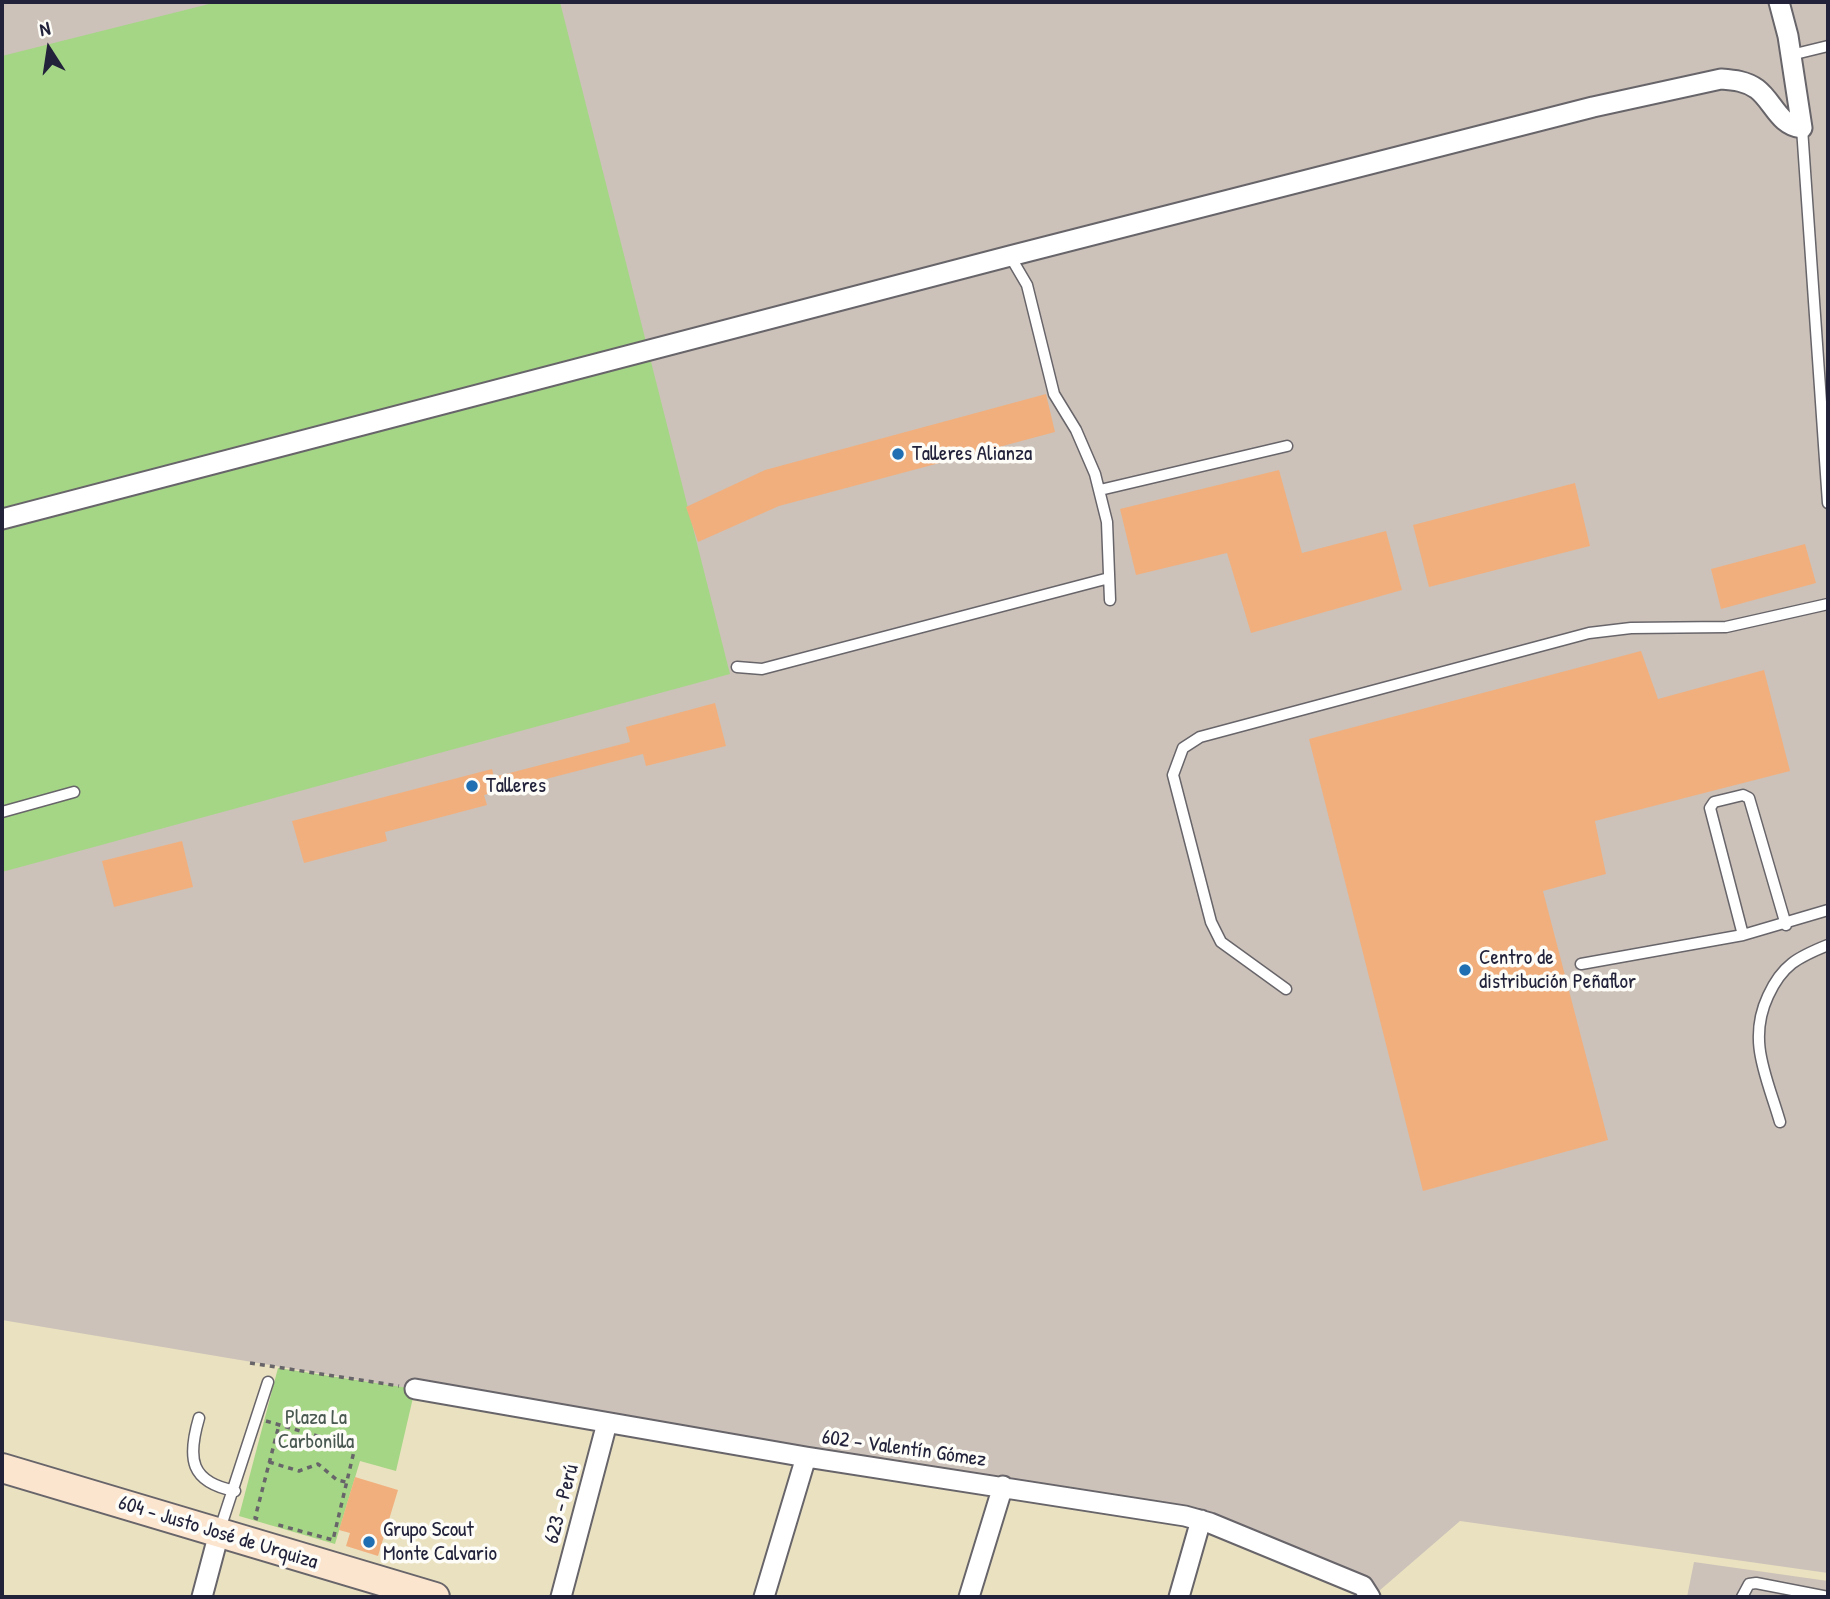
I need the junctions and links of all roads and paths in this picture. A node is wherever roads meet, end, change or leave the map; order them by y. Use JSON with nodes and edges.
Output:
{"nodes":[{"id":1,"x":1779,"y":2,"type":"edge"},
{"id":2,"x":1828,"y":46,"type":"edge"},
{"id":3,"x":1791,"y":55,"type":"junction"},
{"id":4,"x":1802,"y":128,"type":"junction"},
{"id":5,"x":1010,"y":256,"type":"junction"},
{"id":6,"x":1287,"y":446,"type":"dead end"},
{"id":7,"x":1100,"y":490,"type":"junction"},
{"id":8,"x":1828,"y":503,"type":"edge"},
{"id":9,"x":2,"y":519,"type":"edge"},
{"id":10,"x":1109,"y":578,"type":"junction"},
{"id":11,"x":1110,"y":600,"type":"dead end"},
{"id":12,"x":1828,"y":604,"type":"edge"},
{"id":13,"x":737,"y":667,"type":"dead end"},
{"id":14,"x":74,"y":792,"type":"dead end"},
{"id":15,"x":2,"y":812,"type":"edge"},
{"id":16,"x":1828,"y":911,"type":"edge"},
{"id":17,"x":1786,"y":925,"type":"junction"},
{"id":18,"x":1743,"y":935,"type":"junction"},
{"id":19,"x":1828,"y":945,"type":"edge"},
{"id":20,"x":1581,"y":964,"type":"dead end"},
{"id":21,"x":1286,"y":989,"type":"dead end"},
{"id":22,"x":1780,"y":1122,"type":"dead end"},
{"id":23,"x":250,"y":1363,"type":"dead end"},
{"id":24,"x":268,"y":1382,"type":"dead end"},
{"id":25,"x":415,"y":1389,"type":"joint"},
{"id":26,"x":199,"y":1418,"type":"dead end"},
{"id":27,"x":258,"y":1419,"type":"junction"},
{"id":28,"x":607,"y":1423,"type":"junction"},
{"id":29,"x":279,"y":1425,"type":"junction"},
{"id":30,"x":806,"y":1457,"type":"junction"},
{"id":31,"x":270,"y":1462,"type":"junction"},
{"id":32,"x":2,"y":1468,"type":"edge"},
{"id":33,"x":346,"y":1482,"type":"junction"},
{"id":34,"x":1003,"y":1486,"type":"junction"},
{"id":35,"x":235,"y":1491,"type":"junction"},
{"id":36,"x":1201,"y":1520,"type":"junction"},
{"id":37,"x":219,"y":1533,"type":"junction"},
{"id":38,"x":201,"y":1597,"type":"edge"},
{"id":39,"x":435,"y":1597,"type":"edge"},
{"id":40,"x":561,"y":1597,"type":"edge"},
{"id":41,"x":764,"y":1597,"type":"edge"},
{"id":42,"x":969,"y":1597,"type":"edge"},
{"id":43,"x":1179,"y":1597,"type":"edge"},
{"id":44,"x":1370,"y":1597,"type":"edge"},
{"id":45,"x":1742,"y":1597,"type":"edge"},
{"id":46,"x":1828,"y":1597,"type":"edge"}],
"edges":[{"from":1,"to":3,"type":"street"},
{"from":2,"to":3,"type":"lane"},
{"from":3,"to":4,"type":"street"},
{"from":4,"to":5,"type":"street"},
{"from":4,"to":8,"type":"lane"},
{"from":5,"to":7,"type":"lane"},
{"from":5,"to":9,"type":"street"},
{"from":6,"to":7,"type":"lane"},
{"from":7,"to":10,"type":"lane"},
{"from":10,"to":11,"type":"lane"},
{"from":10,"to":13,"type":"lane"},
{"from":12,"to":21,"type":"lane"},
{"from":14,"to":15,"type":"lane"},
{"from":16,"to":17,"type":"lane"},
{"from":17,"to":18,"type":"lane"},
{"from":17,"to":18,"type":"lane"},
{"from":18,"to":20,"type":"lane"},
{"from":19,"to":22,"type":"lane"},
{"from":23,"to":25,"type":"path"},
{"from":24,"to":27,"type":"lane"},
{"from":25,"to":28,"type":"street","name":"602 - Valentín Gómez"},
{"from":26,"to":35,"type":"lane"},
{"from":27,"to":29,"type":"path"},
{"from":27,"to":35,"type":"lane"},
{"from":28,"to":30,"type":"street","name":"602 - Valentín Gómez"},
{"from":28,"to":40,"type":"street","name":"623 - Perú"},
{"from":29,"to":31,"type":"path"},
{"from":29,"to":33,"type":"path"},
{"from":30,"to":34,"type":"street","name":"602 - Valentín Gómez"},
{"from":30,"to":41,"type":"street"},
{"from":31,"to":33,"type":"path"},
{"from":31,"to":33,"type":"path"},
{"from":32,"to":37,"type":"main road","name":"604 - Justo José de Urquiza"},
{"from":34,"to":36,"type":"street","name":"602 - Valentín Gómez"},
{"from":34,"to":42,"type":"street"},
{"from":35,"to":37,"type":"lane"},
{"from":36,"to":43,"type":"street"},
{"from":36,"to":44,"type":"street","name":"602 - Valentín Gómez"},
{"from":37,"to":38,"type":"street"},
{"from":37,"to":39,"type":"main road","name":"604 - Justo José de Urquiza"},
{"from":45,"to":46,"type":"lane"}]}
